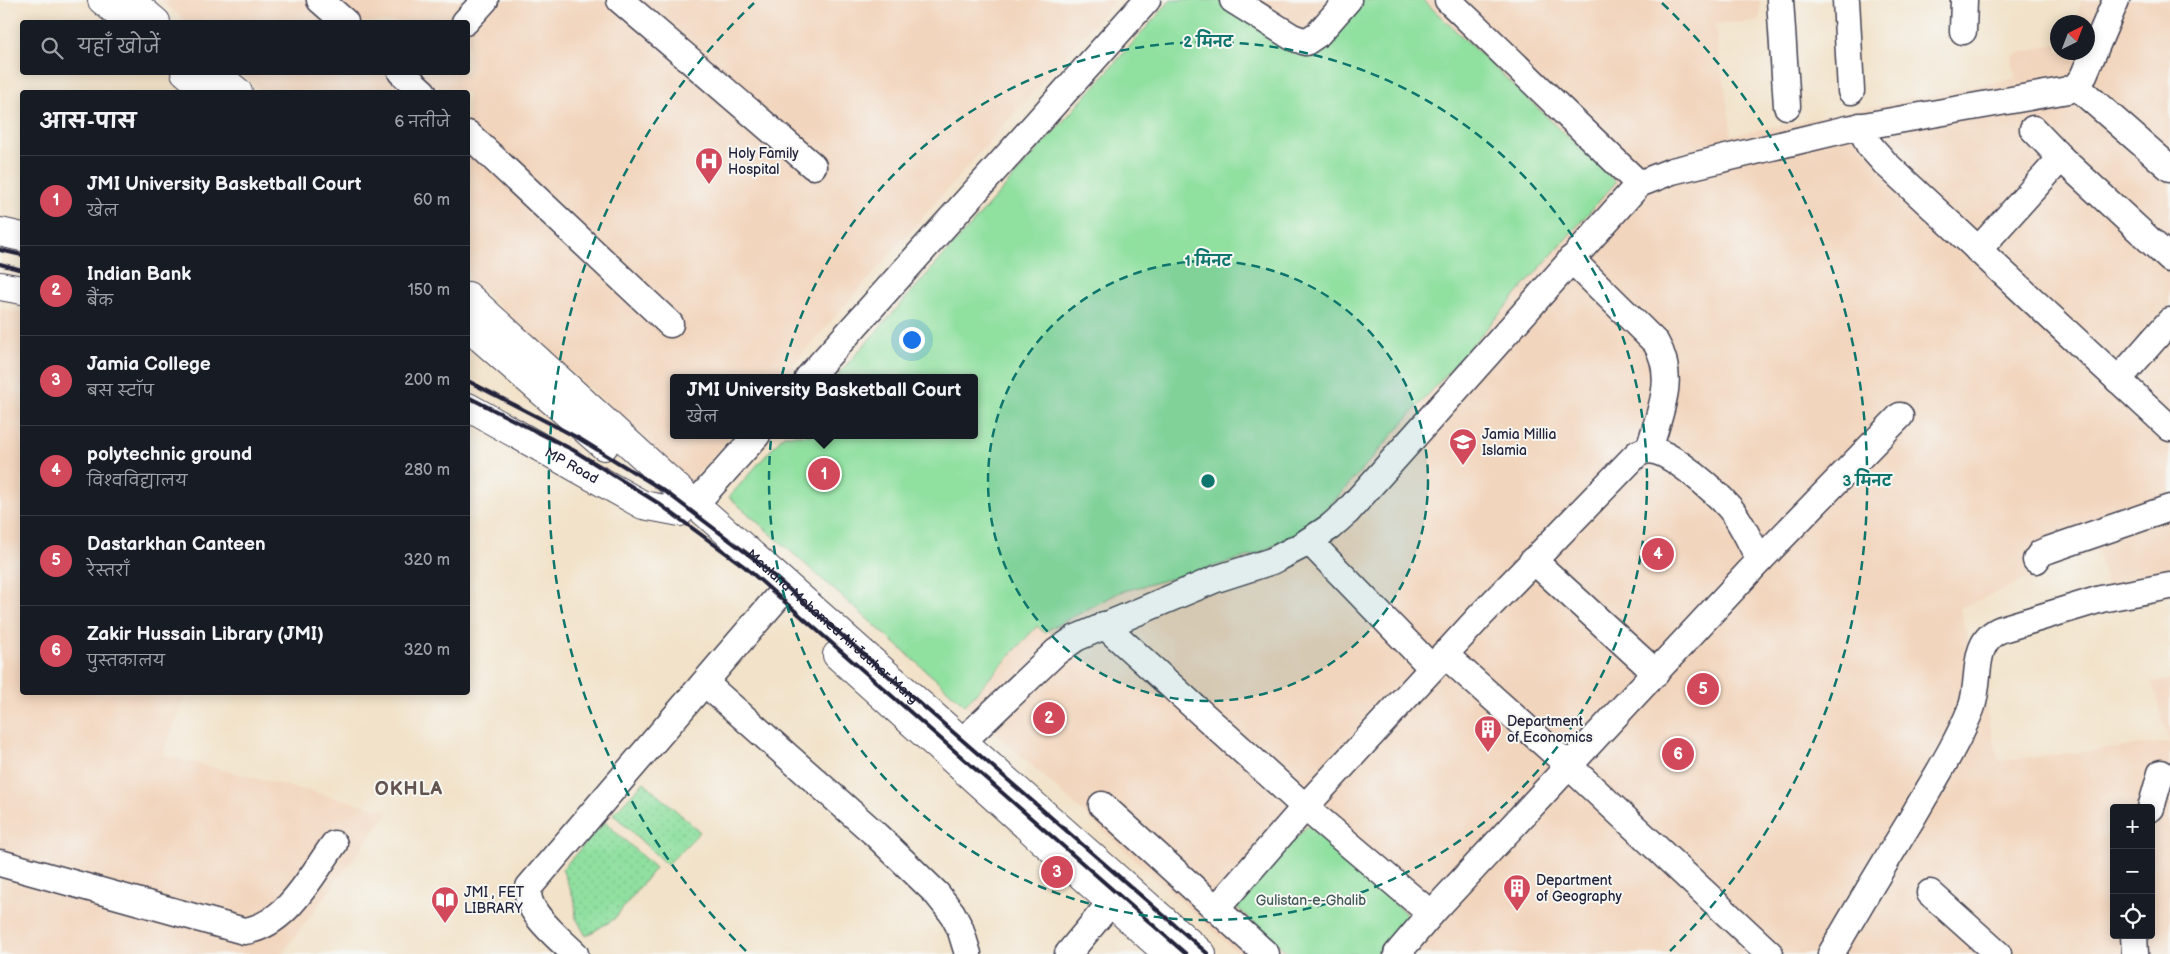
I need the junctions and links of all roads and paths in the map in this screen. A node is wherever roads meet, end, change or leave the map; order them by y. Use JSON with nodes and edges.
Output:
{"nodes":[{"id":1,"x":102,"y":0,"type":"edge"},
{"id":2,"x":130,"y":0,"type":"edge"},
{"id":3,"x":320,"y":0,"type":"edge"},
{"id":4,"x":485,"y":0,"type":"edge"},
{"id":5,"x":620,"y":0,"type":"edge"},
{"id":6,"x":1147,"y":0,"type":"edge"},
{"id":7,"x":1233,"y":0,"type":"edge"},
{"id":8,"x":1348,"y":0,"type":"edge"},
{"id":9,"x":1448,"y":0,"type":"edge"},
{"id":10,"x":1780,"y":0,"type":"edge"},
{"id":11,"x":1846,"y":0,"type":"edge"},
{"id":12,"x":1964,"y":0,"type":"edge"},
{"id":13,"x":2116,"y":0,"type":"edge"},
{"id":14,"x":126,"y":20,"type":"edge"},
{"id":15,"x":154,"y":20,"type":"edge"},
{"id":16,"x":344,"y":20,"type":"edge"},
{"id":17,"x":467,"y":20,"type":"edge"},
{"id":18,"x":1963,"y":31,"type":"dead end"},
{"id":19,"x":188,"y":75,"type":"edge"},
{"id":20,"x":218,"y":75,"type":"edge"},
{"id":21,"x":2076,"y":86,"type":"junction"},
{"id":22,"x":206,"y":90,"type":"edge"},
{"id":23,"x":236,"y":90,"type":"edge"},
{"id":24,"x":1851,"y":91,"type":"dead end"},
{"id":25,"x":1787,"y":106,"type":"dead end"},
{"id":26,"x":1860,"y":126,"type":"junction"},
{"id":27,"x":2033,"y":129,"type":"dead end"},
{"id":28,"x":470,"y":136,"type":"edge"},
{"id":29,"x":2062,"y":158,"type":"junction"},
{"id":30,"x":813,"y":166,"type":"dead end"},
{"id":31,"x":2170,"y":168,"type":"edge"},
{"id":32,"x":1639,"y":184,"type":"junction"},
{"id":33,"x":0,"y":232,"type":"edge"},
{"id":34,"x":20,"y":237,"type":"edge"},
{"id":35,"x":1978,"y":250,"type":"junction"},
{"id":36,"x":1571,"y":259,"type":"junction"},
{"id":37,"x":2170,"y":260,"type":"edge"},
{"id":38,"x":0,"y":286,"type":"edge"},
{"id":39,"x":20,"y":290,"type":"edge"},
{"id":40,"x":470,"y":298,"type":"edge"},
{"id":41,"x":2170,"y":321,"type":"edge"},
{"id":42,"x":670,"y":324,"type":"dead end"},
{"id":43,"x":470,"y":329,"type":"edge"},
{"id":44,"x":812,"y":374,"type":"edge"},
{"id":45,"x":2118,"y":380,"type":"junction"},
{"id":46,"x":470,"y":408,"type":"edge"},
{"id":47,"x":1900,"y":416,"type":"dead end"},
{"id":48,"x":2170,"y":428,"type":"edge"},
{"id":49,"x":753,"y":439,"type":"edge"},
{"id":50,"x":1649,"y":450,"type":"junction"},
{"id":51,"x":688,"y":505,"type":"junction"},
{"id":52,"x":2170,"y":508,"type":"edge"},
{"id":53,"x":1309,"y":541,"type":"junction"},
{"id":54,"x":1533,"y":560,"type":"junction"},
{"id":55,"x":1760,"y":560,"type":"junction"},
{"id":56,"x":2036,"y":560,"type":"dead end"},
{"id":57,"x":2170,"y":586,"type":"edge"},
{"id":58,"x":776,"y":599,"type":"junction"},
{"id":59,"x":1104,"y":625,"type":"junction"},
{"id":60,"x":1438,"y":661,"type":"junction"},
{"id":61,"x":1656,"y":674,"type":"junction"},
{"id":62,"x":705,"y":683,"type":"junction"},
{"id":63,"x":963,"y":740,"type":"junction"},
{"id":64,"x":1569,"y":766,"type":"junction"},
{"id":65,"x":2160,"y":773,"type":"dead end"},
{"id":66,"x":2152,"y":804,"type":"edge"},
{"id":67,"x":1102,"y":805,"type":"dead end"},
{"id":68,"x":1305,"y":807,"type":"junction"},
{"id":69,"x":334,"y":844,"type":"dead end"},
{"id":70,"x":0,"y":862,"type":"edge"},
{"id":71,"x":1930,"y":893,"type":"dead end"},
{"id":72,"x":1111,"y":902,"type":"junction"},
{"id":73,"x":1216,"y":909,"type":"junction"},
{"id":74,"x":1431,"y":914,"type":"junction"},
{"id":75,"x":2134,"y":939,"type":"edge"},
{"id":76,"x":575,"y":954,"type":"edge"},
{"id":77,"x":968,"y":954,"type":"edge"},
{"id":78,"x":1068,"y":954,"type":"edge"},
{"id":79,"x":1168,"y":954,"type":"edge"},
{"id":80,"x":1202,"y":954,"type":"edge"},
{"id":81,"x":1266,"y":954,"type":"edge"},
{"id":82,"x":1397,"y":954,"type":"edge"},
{"id":83,"x":1770,"y":954,"type":"edge"},
{"id":84,"x":1831,"y":954,"type":"edge"},
{"id":85,"x":1998,"y":954,"type":"edge"},
{"id":86,"x":2136,"y":954,"type":"edge"}],
"edges":[{"from":1,"to":14,"type":"main road"},
{"from":2,"to":15,"type":"main road"},
{"from":3,"to":16,"type":"street"},
{"from":4,"to":17,"type":"street"},
{"from":5,"to":30,"type":"street"},
{"from":6,"to":44,"type":"street"},
{"from":7,"to":8,"type":"street"},
{"from":9,"to":32,"type":"street"},
{"from":10,"to":25,"type":"street"},
{"from":11,"to":24,"type":"street"},
{"from":12,"to":18,"type":"street"},
{"from":13,"to":21,"type":"street"},
{"from":19,"to":22,"type":"main road"},
{"from":20,"to":23,"type":"main road"},
{"from":21,"to":26,"type":"street"},
{"from":21,"to":31,"type":"street"},
{"from":26,"to":32,"type":"street"},
{"from":26,"to":35,"type":"street"},
{"from":27,"to":29,"type":"street"},
{"from":28,"to":42,"type":"street"},
{"from":29,"to":35,"type":"street"},
{"from":29,"to":37,"type":"street"},
{"from":32,"to":36,"type":"street"},
{"from":33,"to":34,"type":"main road"},
{"from":35,"to":45,"type":"street"},
{"from":36,"to":50,"type":"street"},
{"from":36,"to":53,"type":"street"},
{"from":38,"to":39,"type":"main road"},
{"from":40,"to":51,"type":"main road","name":"Maulana Mohamed Ali Jauhar Marg"},
{"from":41,"to":45,"type":"street"},
{"from":43,"to":51,"type":"main road","name":"Maulana Mohamed Ali Jauhar Marg"},
{"from":45,"to":48,"type":"street"},
{"from":46,"to":51,"type":"main road","name":"MP Road"},
{"from":47,"to":55,"type":"street"},
{"from":49,"to":51,"type":"street"},
{"from":50,"to":54,"type":"street"},
{"from":50,"to":55,"type":"street"},
{"from":51,"to":58,"type":"main road","name":"Maulana Mohamed Ali Jauhar Marg"},
{"from":51,"to":63,"type":"main road","name":"Maulana Mohamed Ali Jauhar Marg"},
{"from":52,"to":56,"type":"street"},
{"from":53,"to":59,"type":"street"},
{"from":53,"to":60,"type":"street"},
{"from":54,"to":60,"type":"street"},
{"from":54,"to":61,"type":"street"},
{"from":55,"to":61,"type":"street"},
{"from":57,"to":84,"type":"street"},
{"from":58,"to":62,"type":"street"},
{"from":58,"to":72,"type":"main road","name":"Maulana Mohamed Ali Jauhar Marg"},
{"from":59,"to":63,"type":"street"},
{"from":59,"to":68,"type":"street"},
{"from":60,"to":64,"type":"street"},
{"from":60,"to":68,"type":"street"},
{"from":61,"to":64,"type":"street"},
{"from":62,"to":76,"type":"street"},
{"from":62,"to":77,"type":"street"},
{"from":63,"to":80,"type":"main road","name":"Maulana Mohamed Ali Jauhar Marg"},
{"from":64,"to":74,"type":"street"},
{"from":64,"to":83,"type":"street"},
{"from":65,"to":66,"type":"street"},
{"from":67,"to":73,"type":"street"},
{"from":68,"to":73,"type":"street"},
{"from":68,"to":74,"type":"street"},
{"from":69,"to":70,"type":"street"},
{"from":71,"to":85,"type":"street"},
{"from":72,"to":78,"type":"street"},
{"from":72,"to":79,"type":"main road","name":"Maulana Mohamed Ali Jauhar Marg"},
{"from":73,"to":81,"type":"street"},
{"from":74,"to":82,"type":"street"},
{"from":75,"to":86,"type":"street"}]}
